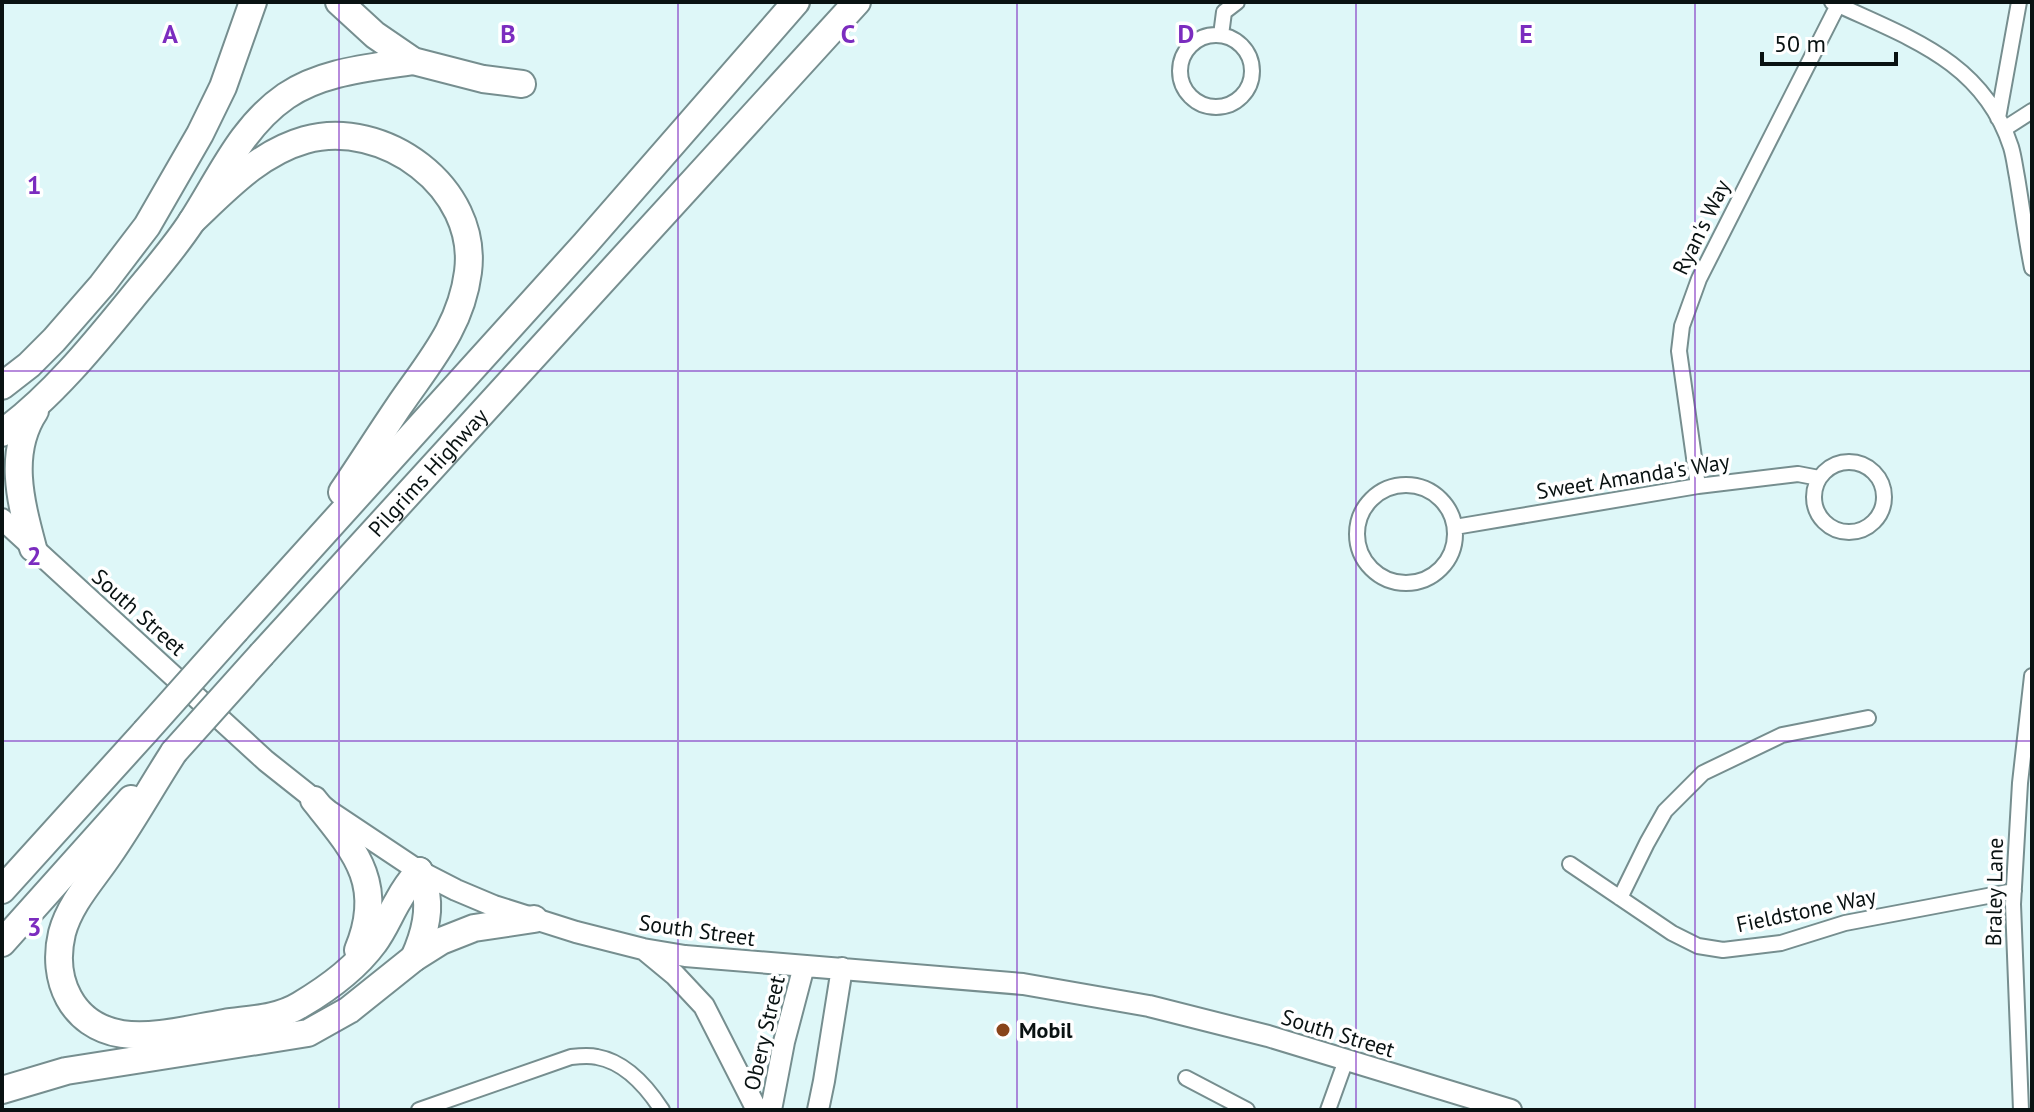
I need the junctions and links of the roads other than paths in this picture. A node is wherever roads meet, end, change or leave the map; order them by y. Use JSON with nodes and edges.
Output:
{"nodes":[{"id":1,"x":253,"y":2,"type":"edge"},
{"id":2,"x":339,"y":2,"type":"edge"},
{"id":3,"x":796,"y":2,"type":"edge"},
{"id":4,"x":857,"y":2,"type":"edge"},
{"id":5,"x":1237,"y":2,"type":"edge"},
{"id":6,"x":2019,"y":2,"type":"edge"},
{"id":7,"x":1835,"y":4,"type":"edge"},
{"id":8,"x":1221,"y":35,"type":"junction"},
{"id":9,"x":413,"y":61,"type":"junction"},
{"id":10,"x":522,"y":84,"type":"dead end"},
{"id":11,"x":2032,"y":111,"type":"edge"},
{"id":12,"x":2001,"y":124,"type":"junction"},
{"id":13,"x":2024,"y":179,"type":"edge"},
{"id":14,"x":192,"y":221,"type":"junction"},
{"id":15,"x":2032,"y":268,"type":"edge"},
{"id":16,"x":29,"y":365,"type":"junction"},
{"id":17,"x":2,"y":386,"type":"edge"},
{"id":18,"x":2,"y":398,"type":"edge"},
{"id":19,"x":44,"y":398,"type":"junction"},
{"id":20,"x":2,"y":433,"type":"edge"},
{"id":21,"x":1819,"y":478,"type":"junction"},
{"id":22,"x":1698,"y":486,"type":"junction"},
{"id":23,"x":2,"y":519,"type":"edge"},
{"id":24,"x":1455,"y":527,"type":"junction"},
{"id":25,"x":33,"y":548,"type":"junction"},
{"id":26,"x":291,"y":569,"type":"junction"},
{"id":27,"x":2032,"y":676,"type":"edge"},
{"id":28,"x":1868,"y":718,"type":"dead end"},
{"id":29,"x":174,"y":752,"type":"junction"},
{"id":30,"x":314,"y":800,"type":"junction"},
{"id":31,"x":1570,"y":864,"type":"dead end"},
{"id":32,"x":419,"y":871,"type":"junction"},
{"id":33,"x":2,"y":890,"type":"edge"},
{"id":34,"x":2014,"y":891,"type":"junction"},
{"id":35,"x":1620,"y":898,"type":"junction"},
{"id":36,"x":534,"y":919,"type":"junction"},
{"id":37,"x":2,"y":943,"type":"edge"},
{"id":38,"x":643,"y":949,"type":"junction"},
{"id":39,"x":414,"y":958,"type":"junction"},
{"id":40,"x":804,"y":966,"type":"junction"},
{"id":41,"x":842,"y":968,"type":"junction"},
{"id":42,"x":347,"y":971,"type":"junction"},
{"id":43,"x":1346,"y":1060,"type":"junction"},
{"id":44,"x":1186,"y":1078,"type":"dead end"},
{"id":45,"x":2,"y":1090,"type":"edge"},
{"id":46,"x":419,"y":1110,"type":"edge"},
{"id":47,"x":662,"y":1110,"type":"edge"},
{"id":48,"x":757,"y":1110,"type":"edge"},
{"id":49,"x":771,"y":1110,"type":"edge"},
{"id":50,"x":818,"y":1110,"type":"edge"},
{"id":51,"x":1247,"y":1110,"type":"edge"},
{"id":52,"x":1328,"y":1110,"type":"edge"},
{"id":53,"x":1511,"y":1110,"type":"edge"},
{"id":54,"x":2021,"y":1110,"type":"edge"}],
"edges":[{"from":1,"to":16,"type":"highway"},
{"from":2,"to":9,"type":"highway"},
{"from":3,"to":26,"type":"highway","name":"Pilgrims Highway"},
{"from":4,"to":29,"type":"highway","name":"Pilgrims Highway","bridge":true},
{"from":5,"to":8,"type":"street"},
{"from":6,"to":12,"type":"street"},
{"from":7,"to":12,"type":"street"},
{"from":7,"to":22,"type":"street","name":"Ryan's Way"},
{"from":8,"to":8,"type":"street"},
{"from":9,"to":10,"type":"highway"},
{"from":9,"to":14,"type":"highway"},
{"from":11,"to":12,"type":"street"},
{"from":12,"to":13,"type":"street"},
{"from":13,"to":15,"type":"street"},
{"from":14,"to":19,"type":"highway"},
{"from":14,"to":26,"type":"highway"},
{"from":16,"to":17,"type":"highway"},
{"from":16,"to":18,"type":"highway"},
{"from":19,"to":20,"type":"highway"},
{"from":19,"to":25,"type":"highway"},
{"from":21,"to":21,"type":"street","name":"Sweet Amanda's Way"},
{"from":21,"to":22,"type":"street","name":"Sweet Amanda's Way"},
{"from":22,"to":24,"type":"street","name":"Sweet Amanda's Way"},
{"from":23,"to":25,"type":"main road","name":"South Street"},
{"from":24,"to":24,"type":"street"},
{"from":25,"to":30,"type":"main road","name":"South Street"},
{"from":26,"to":33,"type":"highway","name":"Pilgrims Highway","bridge":true},
{"from":27,"to":34,"type":"street","name":"Braley Lane"},
{"from":28,"to":35,"type":"street"},
{"from":29,"to":37,"type":"highway","name":"Pilgrims Highway"},
{"from":29,"to":42,"type":"highway"},
{"from":30,"to":32,"type":"main road","name":"South Street"},
{"from":30,"to":42,"type":"highway"},
{"from":31,"to":35,"type":"street","name":"Fieldstone Way"},
{"from":32,"to":36,"type":"main road","name":"South Street"},
{"from":32,"to":39,"type":"highway"},
{"from":32,"to":42,"type":"highway"},
{"from":34,"to":35,"type":"street","name":"Fieldstone Way"},
{"from":34,"to":54,"type":"street","name":"Braley Lane"},
{"from":36,"to":38,"type":"main road","name":"South Street"},
{"from":36,"to":39,"type":"highway"},
{"from":38,"to":40,"type":"main road","name":"South Street"},
{"from":38,"to":48,"type":"main road"},
{"from":39,"to":45,"type":"highway"},
{"from":40,"to":41,"type":"main road","name":"South Street"},
{"from":40,"to":49,"type":"main road","name":"Obery Street"},
{"from":41,"to":43,"type":"main road","name":"South Street"},
{"from":41,"to":50,"type":"main road"},
{"from":43,"to":52,"type":"street"},
{"from":43,"to":53,"type":"main road","name":"South Street"},
{"from":44,"to":51,"type":"street"},
{"from":46,"to":47,"type":"street"}]}
